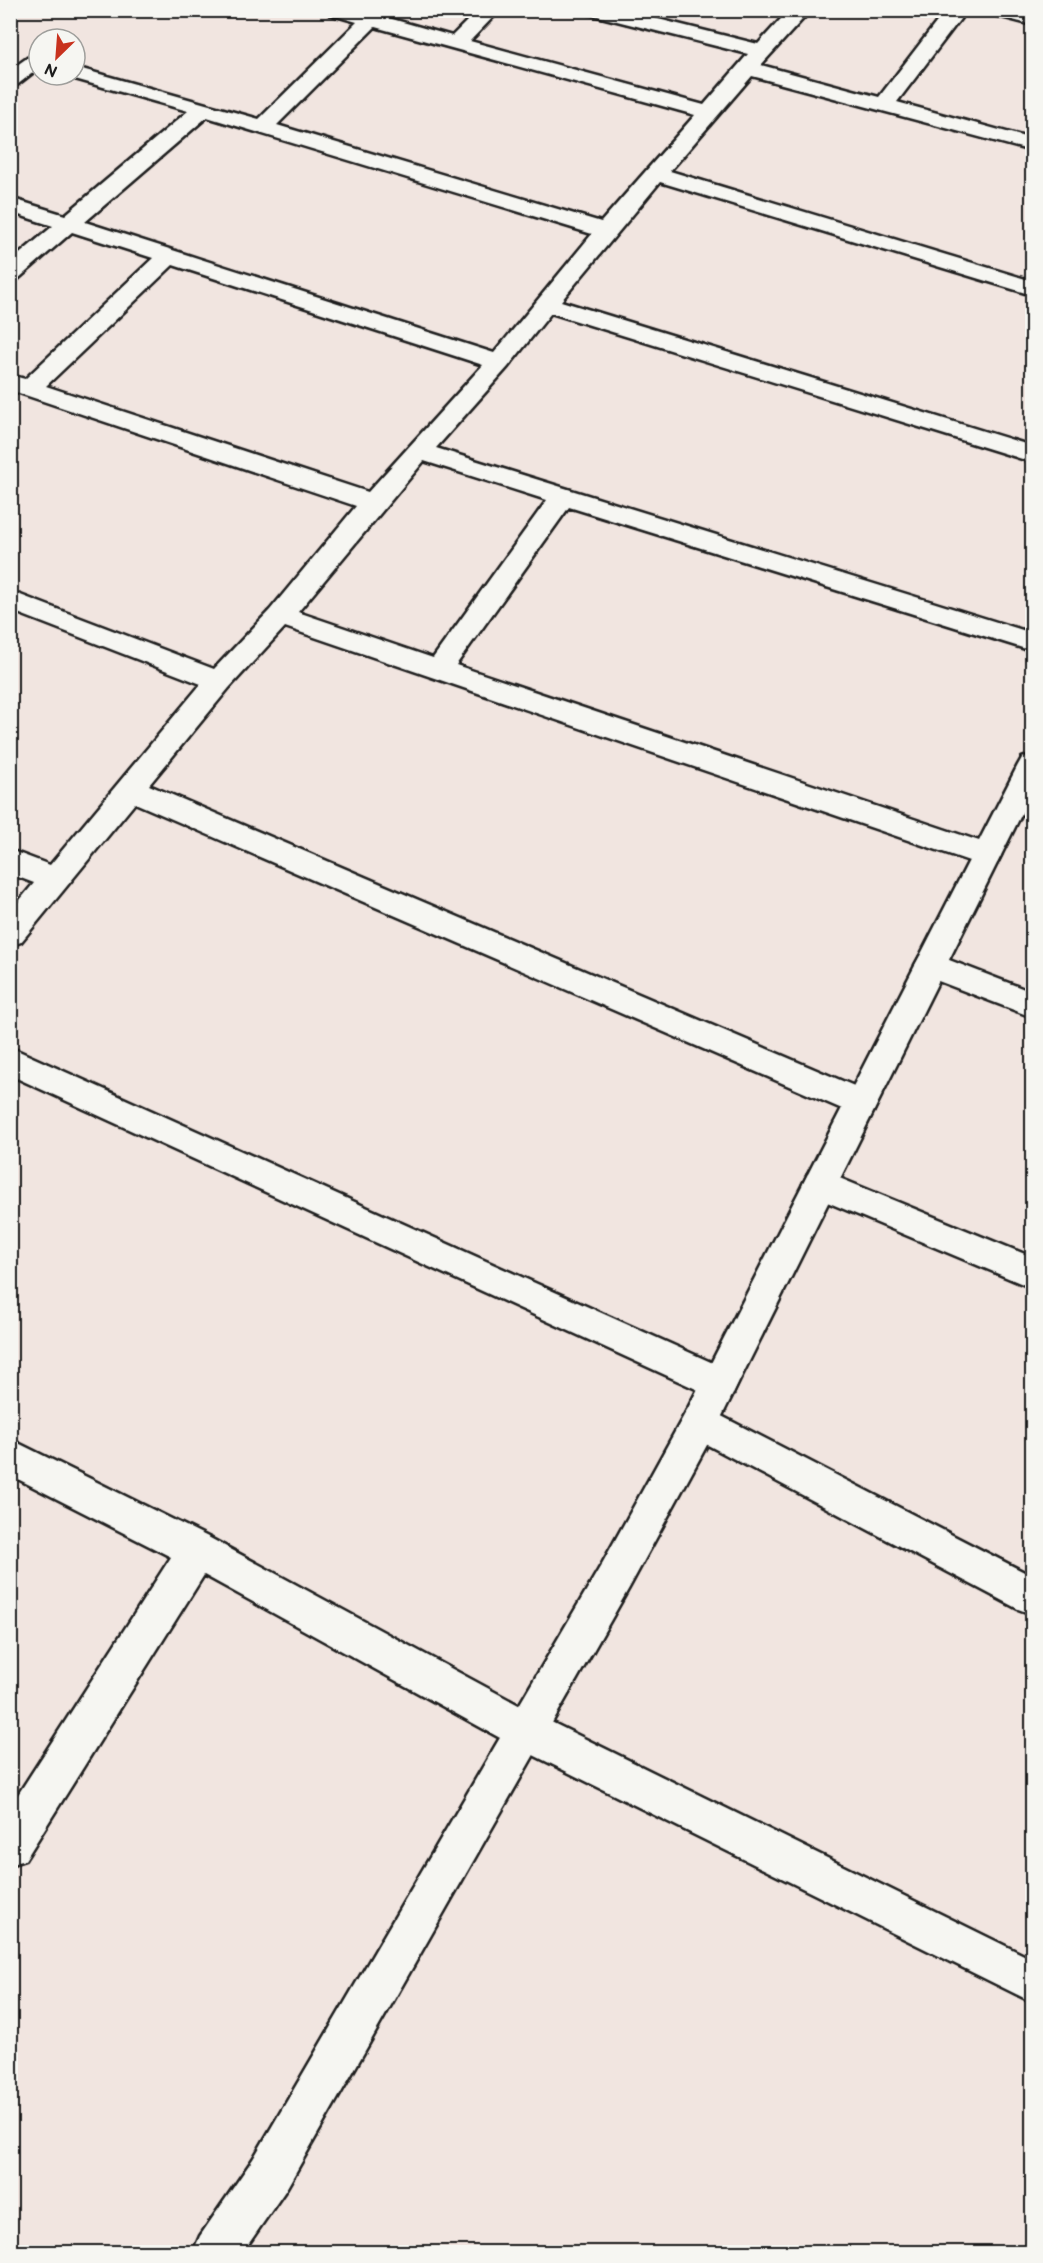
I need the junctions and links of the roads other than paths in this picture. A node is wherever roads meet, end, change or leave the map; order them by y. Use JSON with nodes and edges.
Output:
{"nodes":[{"id":1,"x":336,"y":10,"type":"edge"},
{"id":2,"x":490,"y":10,"type":"edge"},
{"id":3,"x":596,"y":10,"type":"edge"},
{"id":4,"x":957,"y":10,"type":"edge"},
{"id":5,"x":997,"y":10,"type":"edge"},
{"id":6,"x":789,"y":13,"type":"edge"},
{"id":7,"x":376,"y":15,"type":"edge"},
{"id":8,"x":1032,"y":19,"type":"edge"},
{"id":9,"x":456,"y":43,"type":"junction"},
{"id":10,"x":10,"y":56,"type":"edge"},
{"id":11,"x":27,"y":60,"type":"edge"},
{"id":12,"x":755,"y":60,"type":"junction"},
{"id":13,"x":27,"y":70,"type":"edge"},
{"id":14,"x":87,"y":77,"type":"edge"},
{"id":15,"x":10,"y":81,"type":"edge"},
{"id":16,"x":884,"y":105,"type":"junction"},
{"id":17,"x":203,"y":109,"type":"junction"},
{"id":18,"x":710,"y":113,"type":"junction"},
{"id":19,"x":263,"y":127,"type":"junction"},
{"id":20,"x":1032,"y":145,"type":"edge"},
{"id":21,"x":657,"y":174,"type":"junction"},
{"id":22,"x":10,"y":205,"type":"edge"},
{"id":23,"x":69,"y":223,"type":"junction"},
{"id":24,"x":606,"y":231,"type":"junction"},
{"id":25,"x":169,"y":256,"type":"junction"},
{"id":26,"x":10,"y":274,"type":"edge"},
{"id":27,"x":1032,"y":288,"type":"edge"},
{"id":28,"x":546,"y":304,"type":"junction"},
{"id":29,"x":500,"y":362,"type":"junction"},
{"id":30,"x":20,"y":385,"type":"edge"},
{"id":31,"x":418,"y":451,"type":"junction"},
{"id":32,"x":1032,"y":454,"type":"edge"},
{"id":33,"x":564,"y":495,"type":"junction"},
{"id":34,"x":373,"y":503,"type":"junction"},
{"id":35,"x":10,"y":600,"type":"edge"},
{"id":36,"x":280,"y":616,"type":"junction"},
{"id":37,"x":1032,"y":642,"type":"edge"},
{"id":38,"x":439,"y":669,"type":"junction"},
{"id":39,"x":219,"y":681,"type":"junction"},
{"id":40,"x":1028,"y":783,"type":"edge"},
{"id":41,"x":130,"y":789,"type":"junction"},
{"id":42,"x":986,"y":855,"type":"junction"},
{"id":43,"x":10,"y":861,"type":"edge"},
{"id":44,"x":56,"y":880,"type":"junction"},
{"id":45,"x":10,"y":934,"type":"edge"},
{"id":46,"x":930,"y":966,"type":"junction"},
{"id":47,"x":1032,"y":1005,"type":"edge"},
{"id":48,"x":10,"y":1060,"type":"edge"},
{"id":49,"x":861,"y":1103,"type":"junction"},
{"id":50,"x":820,"y":1184,"type":"junction"},
{"id":51,"x":1032,"y":1273,"type":"edge"},
{"id":52,"x":720,"y":1383,"type":"junction"},
{"id":53,"x":700,"y":1422,"type":"junction"},
{"id":54,"x":10,"y":1456,"type":"edge"},
{"id":55,"x":197,"y":1551,"type":"junction"},
{"id":56,"x":1032,"y":1596,"type":"edge"},
{"id":57,"x":525,"y":1730,"type":"junction"},
{"id":58,"x":10,"y":1845,"type":"edge"},
{"id":59,"x":1032,"y":1981,"type":"edge"},
{"id":60,"x":216,"y":2253,"type":"edge"}],
"edges":[{"from":1,"to":7,"type":"street"},
{"from":2,"to":9,"type":"street"},
{"from":3,"to":12,"type":"street"},
{"from":4,"to":16,"type":"street"},
{"from":5,"to":8,"type":"street"},
{"from":6,"to":12,"type":"street"},
{"from":7,"to":9,"type":"street"},
{"from":7,"to":19,"type":"street"},
{"from":9,"to":18,"type":"street"},
{"from":10,"to":11,"type":"street"},
{"from":12,"to":16,"type":"street"},
{"from":12,"to":18,"type":"street"},
{"from":13,"to":15,"type":"street"},
{"from":14,"to":17,"type":"street"},
{"from":16,"to":20,"type":"street"},
{"from":17,"to":19,"type":"street"},
{"from":17,"to":23,"type":"street"},
{"from":18,"to":21,"type":"street"},
{"from":19,"to":24,"type":"street"},
{"from":21,"to":24,"type":"street"},
{"from":21,"to":27,"type":"street"},
{"from":22,"to":23,"type":"street"},
{"from":23,"to":25,"type":"street"},
{"from":23,"to":26,"type":"street"},
{"from":24,"to":28,"type":"street"},
{"from":25,"to":29,"type":"street"},
{"from":25,"to":30,"type":"street"},
{"from":28,"to":29,"type":"street"},
{"from":28,"to":32,"type":"street"},
{"from":29,"to":31,"type":"street"},
{"from":30,"to":34,"type":"street"},
{"from":31,"to":33,"type":"street"},
{"from":31,"to":34,"type":"street"},
{"from":33,"to":37,"type":"street"},
{"from":33,"to":38,"type":"street"},
{"from":34,"to":36,"type":"street"},
{"from":35,"to":39,"type":"street"},
{"from":36,"to":38,"type":"street"},
{"from":36,"to":39,"type":"street"},
{"from":38,"to":42,"type":"street"},
{"from":39,"to":41,"type":"street"},
{"from":40,"to":42,"type":"street"},
{"from":41,"to":44,"type":"street"},
{"from":41,"to":49,"type":"street"},
{"from":42,"to":46,"type":"street"},
{"from":43,"to":44,"type":"street"},
{"from":44,"to":45,"type":"street"},
{"from":46,"to":47,"type":"street"},
{"from":46,"to":49,"type":"street"},
{"from":48,"to":52,"type":"street"},
{"from":49,"to":50,"type":"street"},
{"from":50,"to":51,"type":"street"},
{"from":50,"to":52,"type":"street"},
{"from":52,"to":53,"type":"street"},
{"from":53,"to":56,"type":"street"},
{"from":53,"to":57,"type":"street"},
{"from":54,"to":55,"type":"street"},
{"from":55,"to":57,"type":"street"},
{"from":55,"to":58,"type":"street"},
{"from":57,"to":59,"type":"street"},
{"from":57,"to":60,"type":"street"}]}
